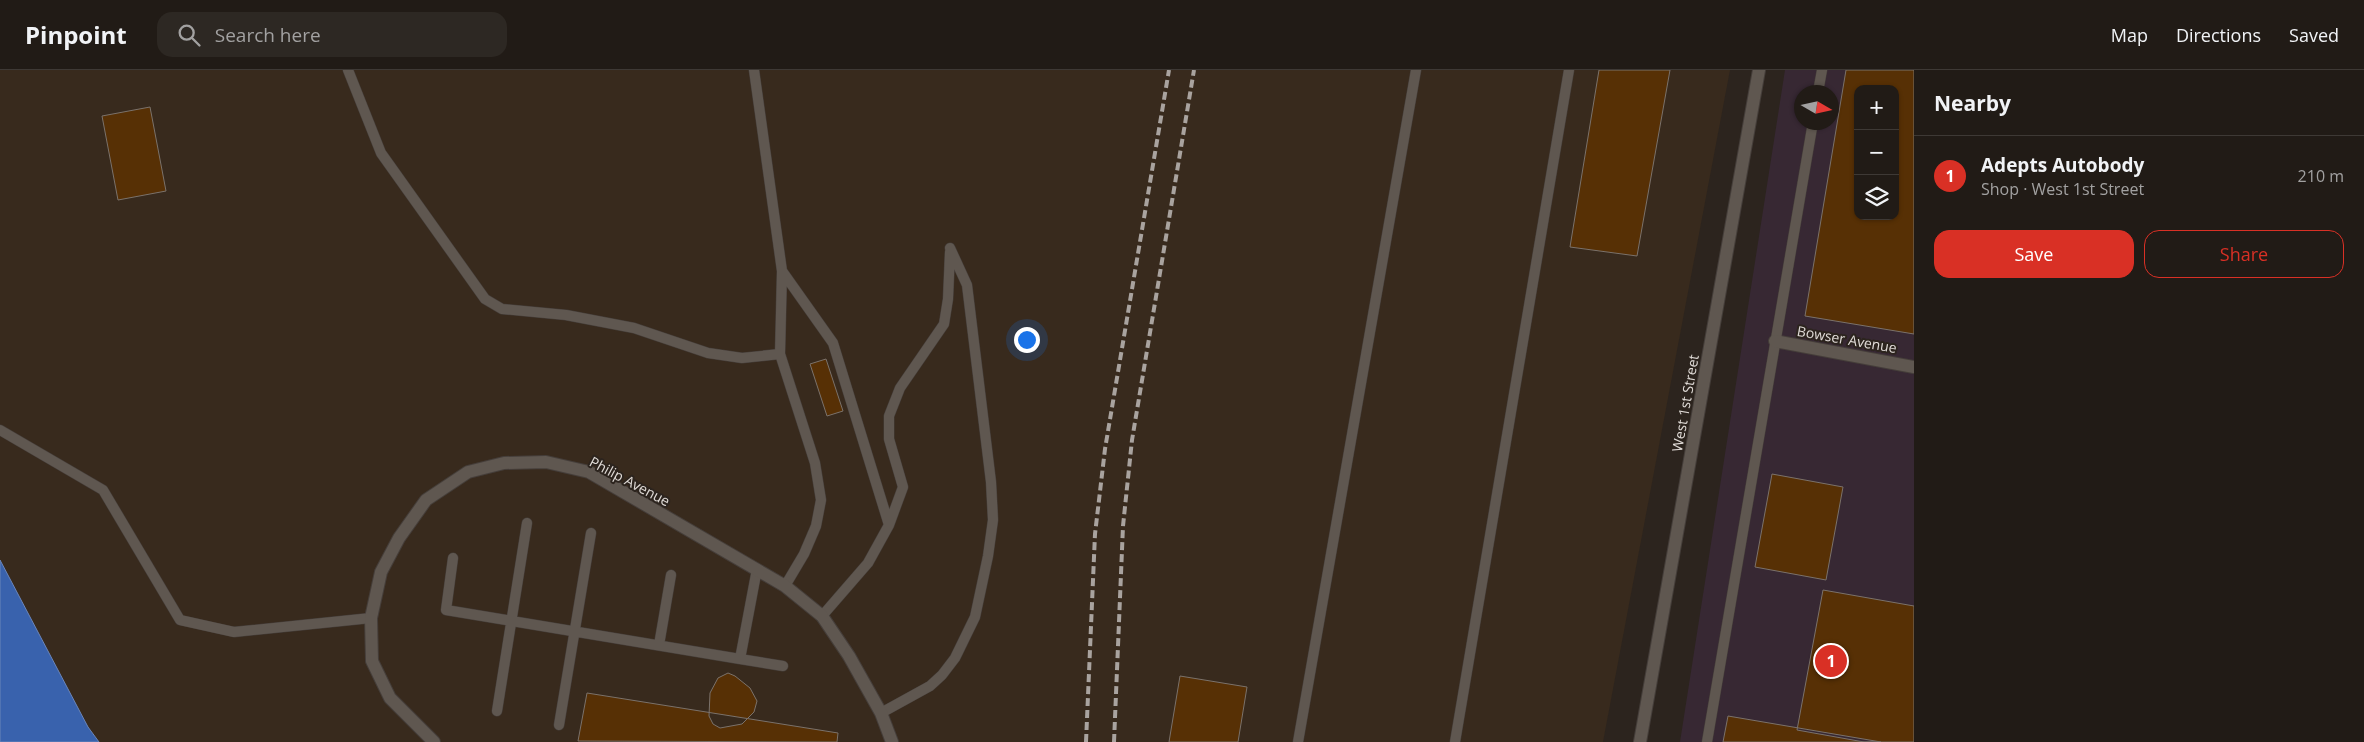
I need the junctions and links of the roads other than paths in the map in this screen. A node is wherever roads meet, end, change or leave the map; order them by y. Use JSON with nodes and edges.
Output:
{"nodes":[{"id":1,"x":348,"y":70,"type":"edge"},
{"id":2,"x":754,"y":70,"type":"edge"},
{"id":3,"x":1416,"y":70,"type":"edge"},
{"id":4,"x":1569,"y":70,"type":"edge"},
{"id":5,"x":1759,"y":70,"type":"edge"},
{"id":6,"x":1822,"y":70,"type":"edge"},
{"id":7,"x":1819,"y":85,"type":"edge"},
{"id":8,"x":1812,"y":130,"type":"edge"},
{"id":9,"x":782,"y":271,"type":"junction"},
{"id":10,"x":1775,"y":341,"type":"junction"},
{"id":11,"x":780,"y":354,"type":"junction"},
{"id":12,"x":1914,"y":367,"type":"edge"},
{"id":13,"x":0,"y":430,"type":"edge"},
{"id":14,"x":527,"y":522,"type":"dead end"},
{"id":15,"x":889,"y":525,"type":"junction"},
{"id":16,"x":591,"y":533,"type":"dead end"},
{"id":17,"x":453,"y":558,"type":"dead end"},
{"id":18,"x":757,"y":569,"type":"junction"},
{"id":19,"x":671,"y":575,"type":"dead end"},
{"id":20,"x":785,"y":586,"type":"junction"},
{"id":21,"x":822,"y":616,"type":"junction"},
{"id":22,"x":371,"y":618,"type":"junction"},
{"id":23,"x":512,"y":621,"type":"junction"},
{"id":24,"x":575,"y":631,"type":"junction"},
{"id":25,"x":659,"y":645,"type":"junction"},
{"id":26,"x":740,"y":659,"type":"junction"},
{"id":27,"x":783,"y":666,"type":"dead end"},
{"id":28,"x":497,"y":711,"type":"dead end"},
{"id":29,"x":881,"y":713,"type":"junction"},
{"id":30,"x":559,"y":725,"type":"dead end"},
{"id":31,"x":434,"y":742,"type":"edge"},
{"id":32,"x":892,"y":742,"type":"edge"},
{"id":33,"x":1298,"y":742,"type":"edge"},
{"id":34,"x":1455,"y":742,"type":"edge"},
{"id":35,"x":1640,"y":742,"type":"edge"},
{"id":36,"x":1707,"y":742,"type":"edge"}],
"edges":[{"from":1,"to":11,"type":"lane"},
{"from":2,"to":9,"type":"lane"},
{"from":3,"to":33,"type":"lane"},
{"from":4,"to":34,"type":"lane"},
{"from":5,"to":35,"type":"street","name":"West 1st Street"},
{"from":6,"to":7,"type":"lane"},
{"from":8,"to":10,"type":"lane"},
{"from":9,"to":11,"type":"lane"},
{"from":9,"to":15,"type":"lane"},
{"from":10,"to":12,"type":"street","name":"Bowser Avenue"},
{"from":10,"to":36,"type":"lane"},
{"from":11,"to":20,"type":"lane"},
{"from":13,"to":22,"type":"lane"},
{"from":14,"to":23,"type":"lane"},
{"from":15,"to":21,"type":"lane"},
{"from":15,"to":29,"type":"lane"},
{"from":16,"to":24,"type":"lane"},
{"from":17,"to":23,"type":"lane"},
{"from":18,"to":20,"type":"street","name":"Philip Avenue"},
{"from":18,"to":22,"type":"street","name":"Philip Avenue"},
{"from":18,"to":26,"type":"lane"},
{"from":19,"to":25,"type":"lane"},
{"from":20,"to":21,"type":"street","name":"Philip Avenue"},
{"from":21,"to":29,"type":"street","name":"Philip Avenue"},
{"from":22,"to":31,"type":"street","name":"Philip Avenue"},
{"from":23,"to":24,"type":"lane"},
{"from":23,"to":28,"type":"lane"},
{"from":24,"to":25,"type":"lane"},
{"from":24,"to":30,"type":"lane"},
{"from":25,"to":26,"type":"lane"},
{"from":26,"to":27,"type":"lane"},
{"from":29,"to":32,"type":"street","name":"Philip Avenue"}]}
